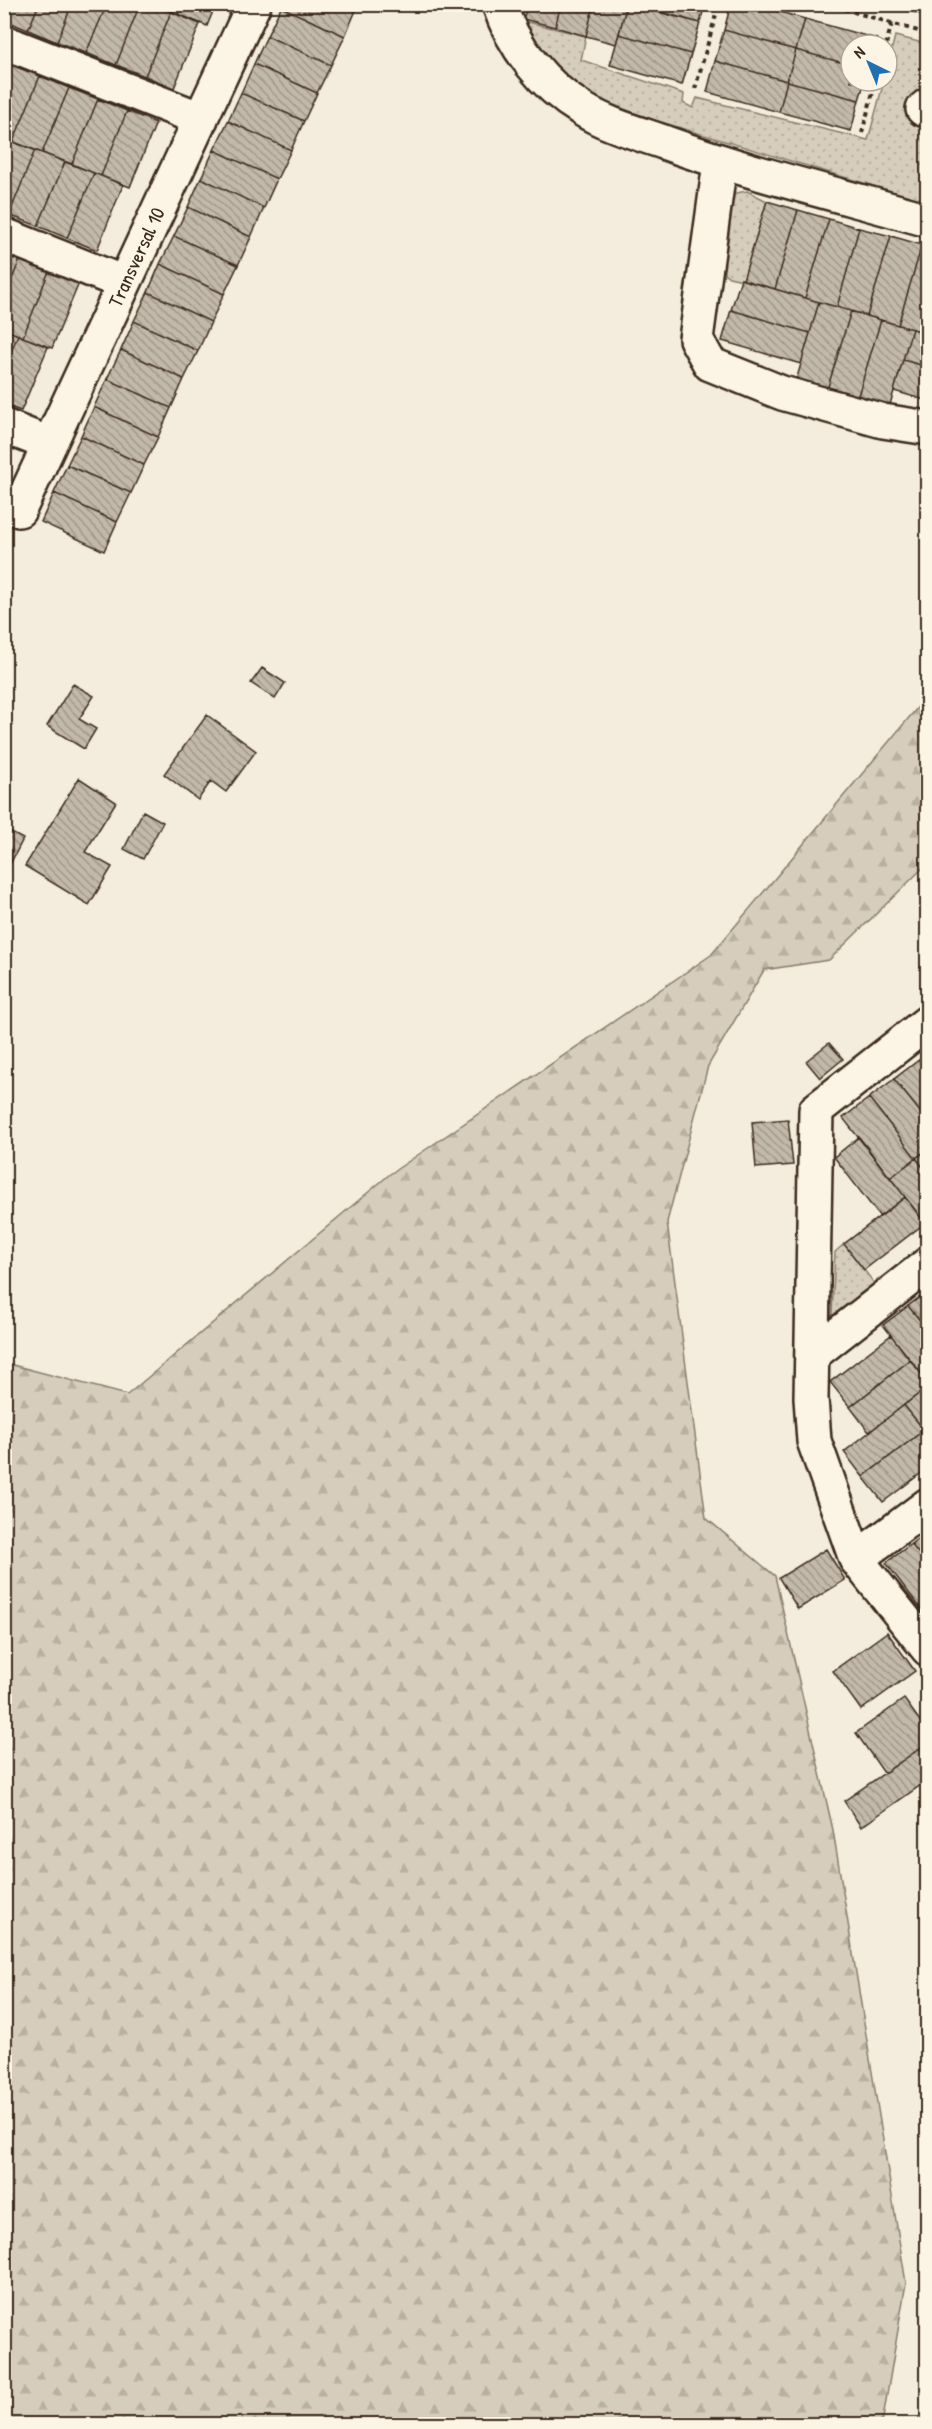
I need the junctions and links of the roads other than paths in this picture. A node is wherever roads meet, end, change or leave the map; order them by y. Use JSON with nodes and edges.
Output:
{"nodes":[{"id":1,"x":254,"y":4,"type":"edge"},
{"id":2,"x":502,"y":13,"type":"edge"},
{"id":3,"x":4,"y":42,"type":"edge"},
{"id":4,"x":201,"y":118,"type":"junction"},
{"id":5,"x":720,"y":162,"type":"junction"},
{"id":6,"x":927,"y":219,"type":"edge"},
{"id":7,"x":4,"y":235,"type":"edge"},
{"id":8,"x":124,"y":283,"type":"junction"},
{"id":9,"x":4,"y":426,"type":"edge"},
{"id":10,"x":927,"y":429,"type":"edge"},
{"id":11,"x":49,"y":444,"type":"junction"},
{"id":12,"x":19,"y":510,"type":"dead end"},
{"id":13,"x":927,"y":1022,"type":"edge"},
{"id":14,"x":927,"y":1264,"type":"edge"},
{"id":15,"x":812,"y":1355,"type":"junction"},
{"id":16,"x":927,"y":1505,"type":"edge"},
{"id":17,"x":856,"y":1559,"type":"junction"},
{"id":18,"x":927,"y":1649,"type":"edge"}],
"edges":[{"from":1,"to":4,"type":"street","name":"Transversal 10"},
{"from":2,"to":5,"type":"street"},
{"from":3,"to":4,"type":"street"},
{"from":4,"to":8,"type":"street","name":"Transversal 10"},
{"from":5,"to":6,"type":"street"},
{"from":5,"to":10,"type":"street"},
{"from":7,"to":8,"type":"street"},
{"from":8,"to":11,"type":"street","name":"Transversal 10"},
{"from":9,"to":11,"type":"street"},
{"from":11,"to":12,"type":"street","name":"Transversal 10"},
{"from":13,"to":15,"type":"street"},
{"from":14,"to":15,"type":"street"},
{"from":15,"to":17,"type":"street"},
{"from":16,"to":17,"type":"street"},
{"from":17,"to":18,"type":"street"}]}
